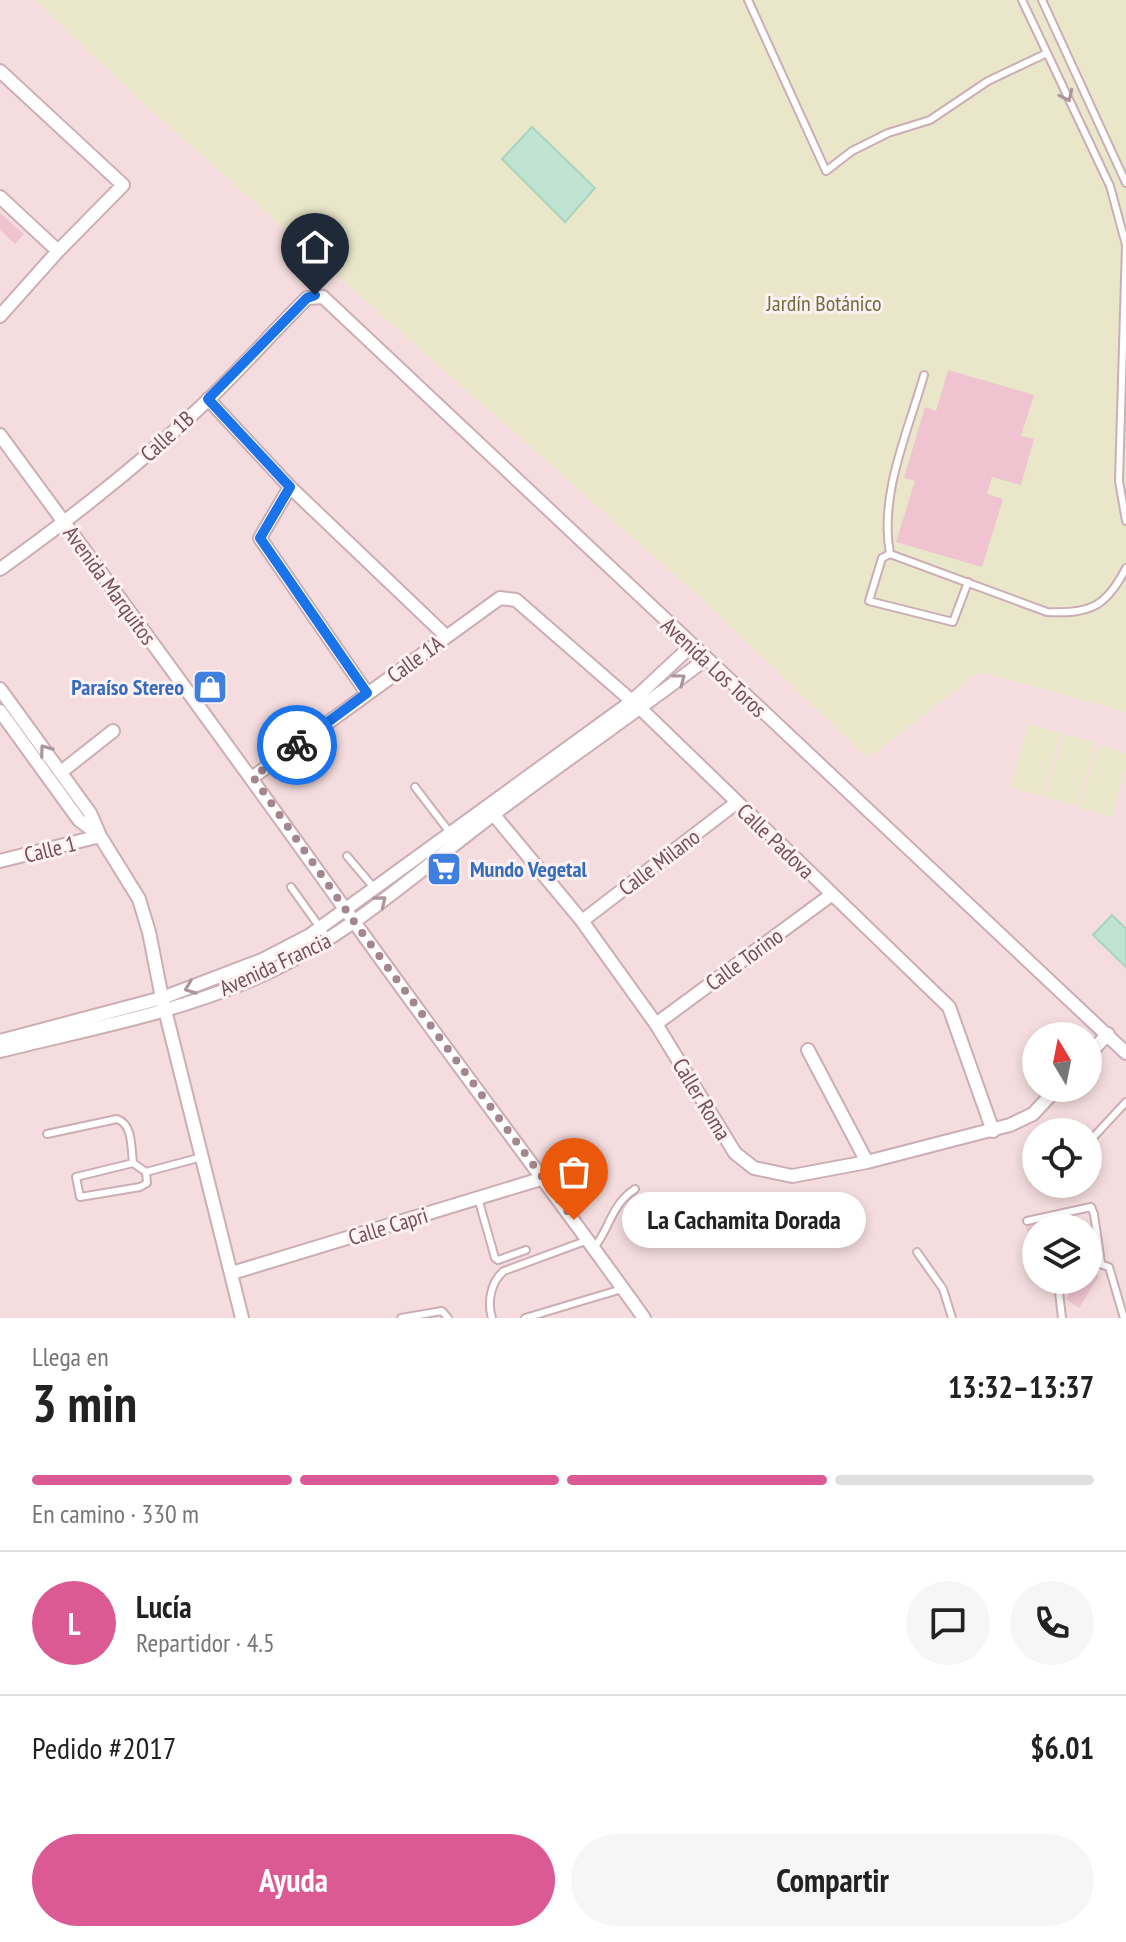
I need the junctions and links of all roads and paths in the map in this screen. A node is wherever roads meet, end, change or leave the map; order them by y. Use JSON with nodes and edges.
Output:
{"nodes":[{"id":1,"x":748,"y":0,"type":"edge"},
{"id":2,"x":1022,"y":0,"type":"edge"},
{"id":3,"x":1042,"y":0,"type":"edge"},
{"id":4,"x":1047,"y":53,"type":"junction"},
{"id":5,"x":3,"y":79,"type":"edge"},
{"id":6,"x":1126,"y":183,"type":"edge"},
{"id":7,"x":0,"y":197,"type":"edge"},
{"id":8,"x":58,"y":251,"type":"junction"},
{"id":9,"x":323,"y":297,"type":"joint"},
{"id":10,"x":0,"y":316,"type":"edge"},
{"id":11,"x":1126,"y":318,"type":"edge"},
{"id":12,"x":1125,"y":349,"type":"edge"},
{"id":13,"x":924,"y":375,"type":"dead end"},
{"id":14,"x":208,"y":399,"type":"junction"},
{"id":15,"x":0,"y":435,"type":"edge"},
{"id":16,"x":290,"y":487,"type":"junction"},
{"id":17,"x":1126,"y":521,"type":"edge"},
{"id":18,"x":65,"y":523,"type":"junction"},
{"id":19,"x":890,"y":554,"type":"junction"},
{"id":20,"x":1126,"y":568,"type":"edge"},
{"id":21,"x":0,"y":569,"type":"edge"},
{"id":22,"x":968,"y":582,"type":"junction"},
{"id":23,"x":500,"y":598,"type":"joint"},
{"id":24,"x":446,"y":636,"type":"junction"},
{"id":25,"x":691,"y":646,"type":"junction"},
{"id":26,"x":706,"y":659,"type":"junction"},
{"id":27,"x":0,"y":689,"type":"edge"},
{"id":28,"x":367,"y":693,"type":"junction"},
{"id":29,"x":636,"y":705,"type":"junction"},
{"id":30,"x":0,"y":711,"type":"edge"},
{"id":31,"x":113,"y":731,"type":"dead end"},
{"id":32,"x":61,"y":772,"type":"junction"},
{"id":33,"x":253,"y":777,"type":"junction"},
{"id":34,"x":415,"y":787,"type":"dead end"},
{"id":35,"x":736,"y":803,"type":"junction"},
{"id":36,"x":490,"y":810,"type":"junction"},
{"id":37,"x":84,"y":816,"type":"junction"},
{"id":38,"x":451,"y":834,"type":"junction"},
{"id":39,"x":100,"y":836,"type":"junction"},
{"id":40,"x":347,"y":856,"type":"dead end"},
{"id":41,"x":0,"y":861,"type":"edge"},
{"id":42,"x":291,"y":887,"type":"dead end"},
{"id":43,"x":375,"y":889,"type":"junction"},
{"id":44,"x":831,"y":895,"type":"junction"},
{"id":45,"x":346,"y":910,"type":"junction"},
{"id":46,"x":582,"y":921,"type":"junction"},
{"id":47,"x":355,"y":923,"type":"junction"},
{"id":48,"x":320,"y":928,"type":"junction"},
{"id":49,"x":329,"y":940,"type":"junction"},
{"id":50,"x":164,"y":1004,"type":"junction"},
{"id":51,"x":656,"y":1024,"type":"junction"},
{"id":52,"x":1108,"y":1034,"type":"junction"},
{"id":53,"x":1102,"y":1040,"type":"edge"},
{"id":54,"x":0,"y":1041,"type":"edge"},
{"id":55,"x":1126,"y":1045,"type":"edge"},
{"id":56,"x":808,"y":1050,"type":"dead end"},
{"id":57,"x":0,"y":1051,"type":"edge"},
{"id":58,"x":1126,"y":1053,"type":"edge"},
{"id":59,"x":1044,"y":1102,"type":"edge"},
{"id":60,"x":1126,"y":1102,"type":"edge"},
{"id":61,"x":1102,"y":1128,"type":"edge"},
{"id":62,"x":993,"y":1131,"type":"junction"},
{"id":63,"x":47,"y":1134,"type":"dead end"},
{"id":64,"x":202,"y":1157,"type":"junction"},
{"id":65,"x":867,"y":1162,"type":"junction"},
{"id":66,"x":133,"y":1163,"type":"junction"},
{"id":67,"x":146,"y":1172,"type":"junction"},
{"id":68,"x":544,"y":1178,"type":"junction"},
{"id":69,"x":635,"y":1189,"type":"dead end"},
{"id":70,"x":478,"y":1198,"type":"junction"},
{"id":71,"x":1055,"y":1214,"type":"edge"},
{"id":72,"x":1094,"y":1214,"type":"edge"},
{"id":73,"x":591,"y":1244,"type":"junction"},
{"id":74,"x":526,"y":1250,"type":"dead end"},
{"id":75,"x":917,"y":1252,"type":"dead end"},
{"id":76,"x":1102,"y":1264,"type":"edge"},
{"id":77,"x":232,"y":1273,"type":"junction"},
{"id":78,"x":623,"y":1289,"type":"junction"},
{"id":79,"x":1059,"y":1294,"type":"edge"},
{"id":80,"x":242,"y":1318,"type":"edge"},
{"id":81,"x":401,"y":1318,"type":"edge"},
{"id":82,"x":448,"y":1318,"type":"edge"},
{"id":83,"x":492,"y":1318,"type":"edge"},
{"id":84,"x":525,"y":1318,"type":"edge"},
{"id":85,"x":644,"y":1318,"type":"edge"},
{"id":86,"x":952,"y":1318,"type":"edge"},
{"id":87,"x":1062,"y":1318,"type":"edge"},
{"id":88,"x":1124,"y":1318,"type":"edge"}],
"edges":[{"from":1,"to":4,"type":"lane"},
{"from":2,"to":4,"type":"lane"},
{"from":3,"to":6,"type":"lane"},
{"from":4,"to":11,"type":"lane","one_way":true},
{"from":5,"to":8,"type":"street"},
{"from":7,"to":8,"type":"street"},
{"from":8,"to":10,"type":"street"},
{"from":9,"to":14,"type":"street","name":"Calle 1B"},
{"from":9,"to":25,"type":"street","name":"Avenida Los Toros"},
{"from":11,"to":12,"type":"lane"},
{"from":12,"to":17,"type":"lane"},
{"from":13,"to":19,"type":"lane"},
{"from":14,"to":16,"type":"street"},
{"from":14,"to":18,"type":"street","name":"Calle 1B"},
{"from":15,"to":18,"type":"street","name":"Avenida Marquitos"},
{"from":16,"to":24,"type":"street"},
{"from":16,"to":28,"type":"street"},
{"from":18,"to":21,"type":"street","name":"Calle 1B"},
{"from":18,"to":33,"type":"street","name":"Avenida Marquitos"},
{"from":19,"to":22,"type":"lane"},
{"from":19,"to":22,"type":"lane"},
{"from":20,"to":22,"type":"lane"},
{"from":23,"to":24,"type":"street","name":"Calle 1A"},
{"from":23,"to":29,"type":"street","name":"Calle Padova"},
{"from":24,"to":28,"type":"street","name":"Calle 1A"},
{"from":25,"to":26,"type":"street","name":"Avenida Los Toros"},
{"from":25,"to":29,"type":"street","name":"Avenida Francia"},
{"from":29,"to":26,"type":"street","name":"Avenida Francia","one_way":true},
{"from":26,"to":52,"type":"street","name":"Avenida Los Toros"},
{"from":32,"to":27,"type":"street","one_way":true},
{"from":28,"to":33,"type":"street","name":"Calle 1A"},
{"from":29,"to":35,"type":"street","name":"Calle Padova"},
{"from":29,"to":36,"type":"street","name":"Avenida Francia"},
{"from":30,"to":37,"type":"street"},
{"from":31,"to":32,"type":"street"},
{"from":32,"to":37,"type":"street"},
{"from":33,"to":45,"type":"street","name":"Avenida Marquitos"},
{"from":34,"to":38,"type":"lane"},
{"from":35,"to":44,"type":"street","name":"Calle Padova"},
{"from":35,"to":46,"type":"street","name":"Calle Milano"},
{"from":36,"to":38,"type":"street","name":"Avenida Francia"},
{"from":36,"to":46,"type":"street","name":"Caller Roma"},
{"from":47,"to":36,"type":"street","name":"Avenida Francia","one_way":true},
{"from":37,"to":39,"type":"street"},
{"from":38,"to":43,"type":"street","name":"Avenida Francia"},
{"from":39,"to":41,"type":"street","name":"Calle 1"},
{"from":39,"to":50,"type":"street"},
{"from":40,"to":43,"type":"lane"},
{"from":42,"to":48,"type":"lane"},
{"from":43,"to":45,"type":"street","name":"Avenida Francia"},
{"from":44,"to":51,"type":"street","name":"Calle Torino"},
{"from":44,"to":62,"type":"street","name":"Calle Padova"},
{"from":45,"to":47,"type":"street","name":"Avenida Marquitos"},
{"from":45,"to":48,"type":"street","name":"Avenida Francia"},
{"from":46,"to":51,"type":"street","name":"Caller Roma"},
{"from":47,"to":49,"type":"street","name":"Avenida Francia"},
{"from":47,"to":68,"type":"street","name":"Avenida Marquitos"},
{"from":48,"to":49,"type":"lane"},
{"from":48,"to":50,"type":"street","name":"Avenida Francia","one_way":true},
{"from":49,"to":50,"type":"street","name":"Avenida Francia"},
{"from":50,"to":54,"type":"street","name":"Avenida Francia"},
{"from":50,"to":57,"type":"street","name":"Avenida Francia"},
{"from":50,"to":64,"type":"street"},
{"from":51,"to":65,"type":"street","name":"Caller Roma"},
{"from":52,"to":53,"type":"street"},
{"from":52,"to":55,"type":"street"},
{"from":52,"to":58,"type":"street"},
{"from":56,"to":65,"type":"street"},
{"from":59,"to":62,"type":"street","name":"Caller Roma"},
{"from":60,"to":61,"type":"lane"},
{"from":62,"to":65,"type":"street","name":"Caller Roma"},
{"from":63,"to":66,"type":"lane"},
{"from":64,"to":67,"type":"lane"},
{"from":64,"to":77,"type":"street"},
{"from":66,"to":67,"type":"lane"},
{"from":66,"to":67,"type":"lane"},
{"from":68,"to":70,"type":"street","name":"Calle Capri"},
{"from":68,"to":73,"type":"street","name":"Avenida Marquitos"},
{"from":69,"to":73,"type":"lane"},
{"from":70,"to":74,"type":"lane"},
{"from":70,"to":77,"type":"street","name":"Calle Capri"},
{"from":71,"to":72,"type":"lane"},
{"from":73,"to":78,"type":"street","name":"Avenida Marquitos"},
{"from":73,"to":83,"type":"lane"},
{"from":75,"to":86,"type":"lane"},
{"from":76,"to":88,"type":"lane"},
{"from":77,"to":80,"type":"street"},
{"from":78,"to":84,"type":"lane"},
{"from":78,"to":85,"type":"street","name":"Avenida Marquitos"},
{"from":79,"to":87,"type":"lane"},
{"from":81,"to":82,"type":"lane"}]}
